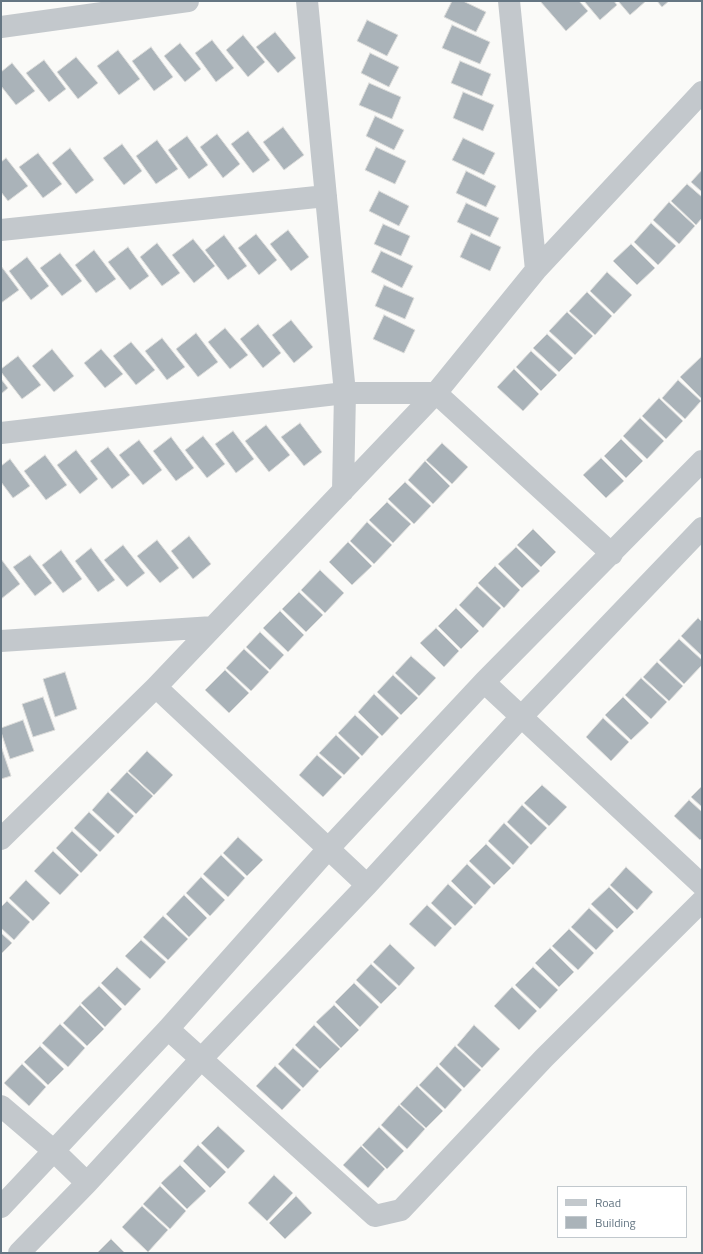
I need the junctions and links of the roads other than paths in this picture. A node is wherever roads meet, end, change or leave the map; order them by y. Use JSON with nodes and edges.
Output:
{"nodes":[{"id":1,"x":307,"y":1,"type":"edge"},
{"id":2,"x":509,"y":1,"type":"edge"},
{"id":3,"x":179,"y":6,"type":"edge"},
{"id":4,"x":1,"y":27,"type":"edge"},
{"id":5,"x":702,"y":92,"type":"edge"},
{"id":6,"x":326,"y":196,"type":"junction"},
{"id":7,"x":1,"y":230,"type":"edge"},
{"id":8,"x":536,"y":270,"type":"junction"},
{"id":9,"x":345,"y":393,"type":"junction"},
{"id":10,"x":436,"y":393,"type":"junction"},
{"id":11,"x":1,"y":433,"type":"edge"},
{"id":12,"x":702,"y":461,"type":"edge"},
{"id":13,"x":343,"y":491,"type":"junction"},
{"id":14,"x":702,"y":528,"type":"edge"},
{"id":15,"x":612,"y":554,"type":"junction"},
{"id":16,"x":213,"y":627,"type":"junction"},
{"id":17,"x":1,"y":641,"type":"edge"},
{"id":18,"x":484,"y":682,"type":"junction"},
{"id":19,"x":156,"y":687,"type":"junction"},
{"id":20,"x":522,"y":716,"type":"junction"},
{"id":21,"x":1,"y":839,"type":"edge"},
{"id":22,"x":328,"y":849,"type":"junction"},
{"id":23,"x":367,"y":885,"type":"junction"},
{"id":24,"x":702,"y":885,"type":"edge"},
{"id":25,"x":702,"y":901,"type":"edge"},
{"id":26,"x":168,"y":1029,"type":"junction"},
{"id":27,"x":202,"y":1058,"type":"junction"},
{"id":28,"x":1,"y":1106,"type":"edge"},
{"id":29,"x":54,"y":1151,"type":"junction"},
{"id":30,"x":87,"y":1183,"type":"junction"},
{"id":31,"x":1,"y":1207,"type":"edge"},
{"id":32,"x":19,"y":1253,"type":"edge"}],
"edges":[{"from":1,"to":6,"type":"street"},
{"from":2,"to":8,"type":"street"},
{"from":3,"to":4,"type":"street"},
{"from":5,"to":8,"type":"street"},
{"from":6,"to":7,"type":"street"},
{"from":6,"to":9,"type":"street"},
{"from":8,"to":10,"type":"street"},
{"from":9,"to":10,"type":"street"},
{"from":9,"to":11,"type":"street"},
{"from":9,"to":13,"type":"street"},
{"from":10,"to":13,"type":"street"},
{"from":10,"to":15,"type":"street"},
{"from":12,"to":15,"type":"street"},
{"from":13,"to":16,"type":"street"},
{"from":14,"to":20,"type":"street"},
{"from":15,"to":18,"type":"street"},
{"from":16,"to":17,"type":"street"},
{"from":16,"to":19,"type":"street"},
{"from":18,"to":20,"type":"street"},
{"from":18,"to":22,"type":"street"},
{"from":19,"to":21,"type":"street"},
{"from":19,"to":22,"type":"street"},
{"from":20,"to":23,"type":"street"},
{"from":20,"to":24,"type":"street"},
{"from":22,"to":23,"type":"street"},
{"from":22,"to":26,"type":"street"},
{"from":23,"to":27,"type":"street"},
{"from":25,"to":27,"type":"street"},
{"from":26,"to":27,"type":"street"},
{"from":26,"to":29,"type":"street"},
{"from":27,"to":30,"type":"street"},
{"from":28,"to":29,"type":"street"},
{"from":29,"to":30,"type":"street"},
{"from":29,"to":31,"type":"street"},
{"from":30,"to":32,"type":"street"}]}
